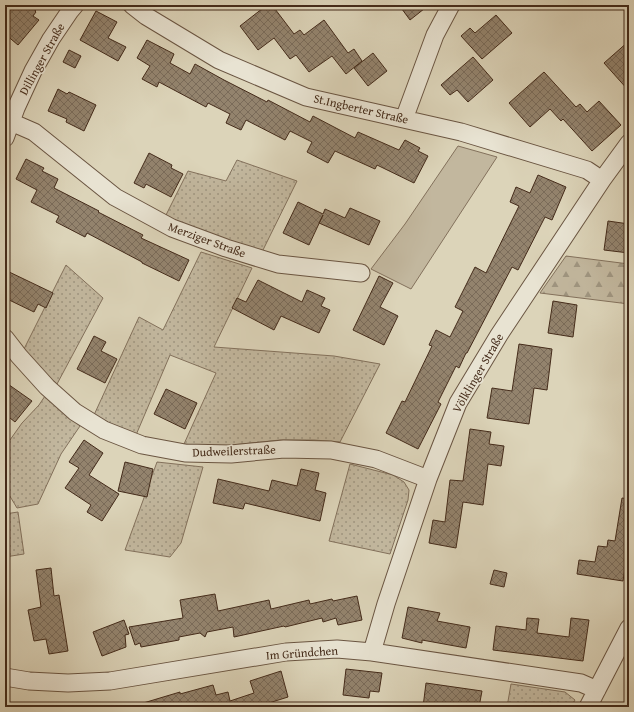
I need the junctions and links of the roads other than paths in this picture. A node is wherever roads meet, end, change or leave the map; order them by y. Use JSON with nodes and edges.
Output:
{"nodes":[{"id":1,"x":75,"y":5,"type":"edge"},
{"id":2,"x":132,"y":5,"type":"edge"},
{"id":3,"x":451,"y":5,"type":"edge"},
{"id":4,"x":404,"y":119,"type":"junction"},
{"id":5,"x":11,"y":122,"type":"junction"},
{"id":6,"x":5,"y":138,"type":"edge"},
{"id":7,"x":629,"y":143,"type":"edge"},
{"id":8,"x":602,"y":180,"type":"junction"},
{"id":9,"x":361,"y":274,"type":"dead end"},
{"id":10,"x":5,"y":338,"type":"edge"},
{"id":11,"x":428,"y":479,"type":"junction"},
{"id":12,"x":629,"y":628,"type":"edge"},
{"id":13,"x":372,"y":652,"type":"junction"},
{"id":14,"x":5,"y":677,"type":"edge"},
{"id":15,"x":597,"y":690,"type":"junction"},
{"id":16,"x":588,"y":707,"type":"edge"}],
"edges":[{"from":1,"to":5,"type":"street","name":"Dillinger Straße"},
{"from":2,"to":4,"type":"street","name":"St.Ingberter Straße"},
{"from":3,"to":4,"type":"street"},
{"from":4,"to":8,"type":"street","name":"St.Ingberter Straße"},
{"from":5,"to":6,"type":"street","name":"Dillinger Straße"},
{"from":5,"to":9,"type":"street","name":"Merziger Straße"},
{"from":7,"to":8,"type":"street","name":"Völklinger Straße"},
{"from":8,"to":11,"type":"street","name":"Völklinger Straße"},
{"from":10,"to":11,"type":"street","name":"Dudweilerstraße"},
{"from":11,"to":13,"type":"street","name":"Völklinger Straße"},
{"from":12,"to":15,"type":"street"},
{"from":13,"to":14,"type":"street","name":"Im Gründchen"},
{"from":13,"to":15,"type":"street","name":"Im Gründchen"},
{"from":15,"to":16,"type":"street"}]}
